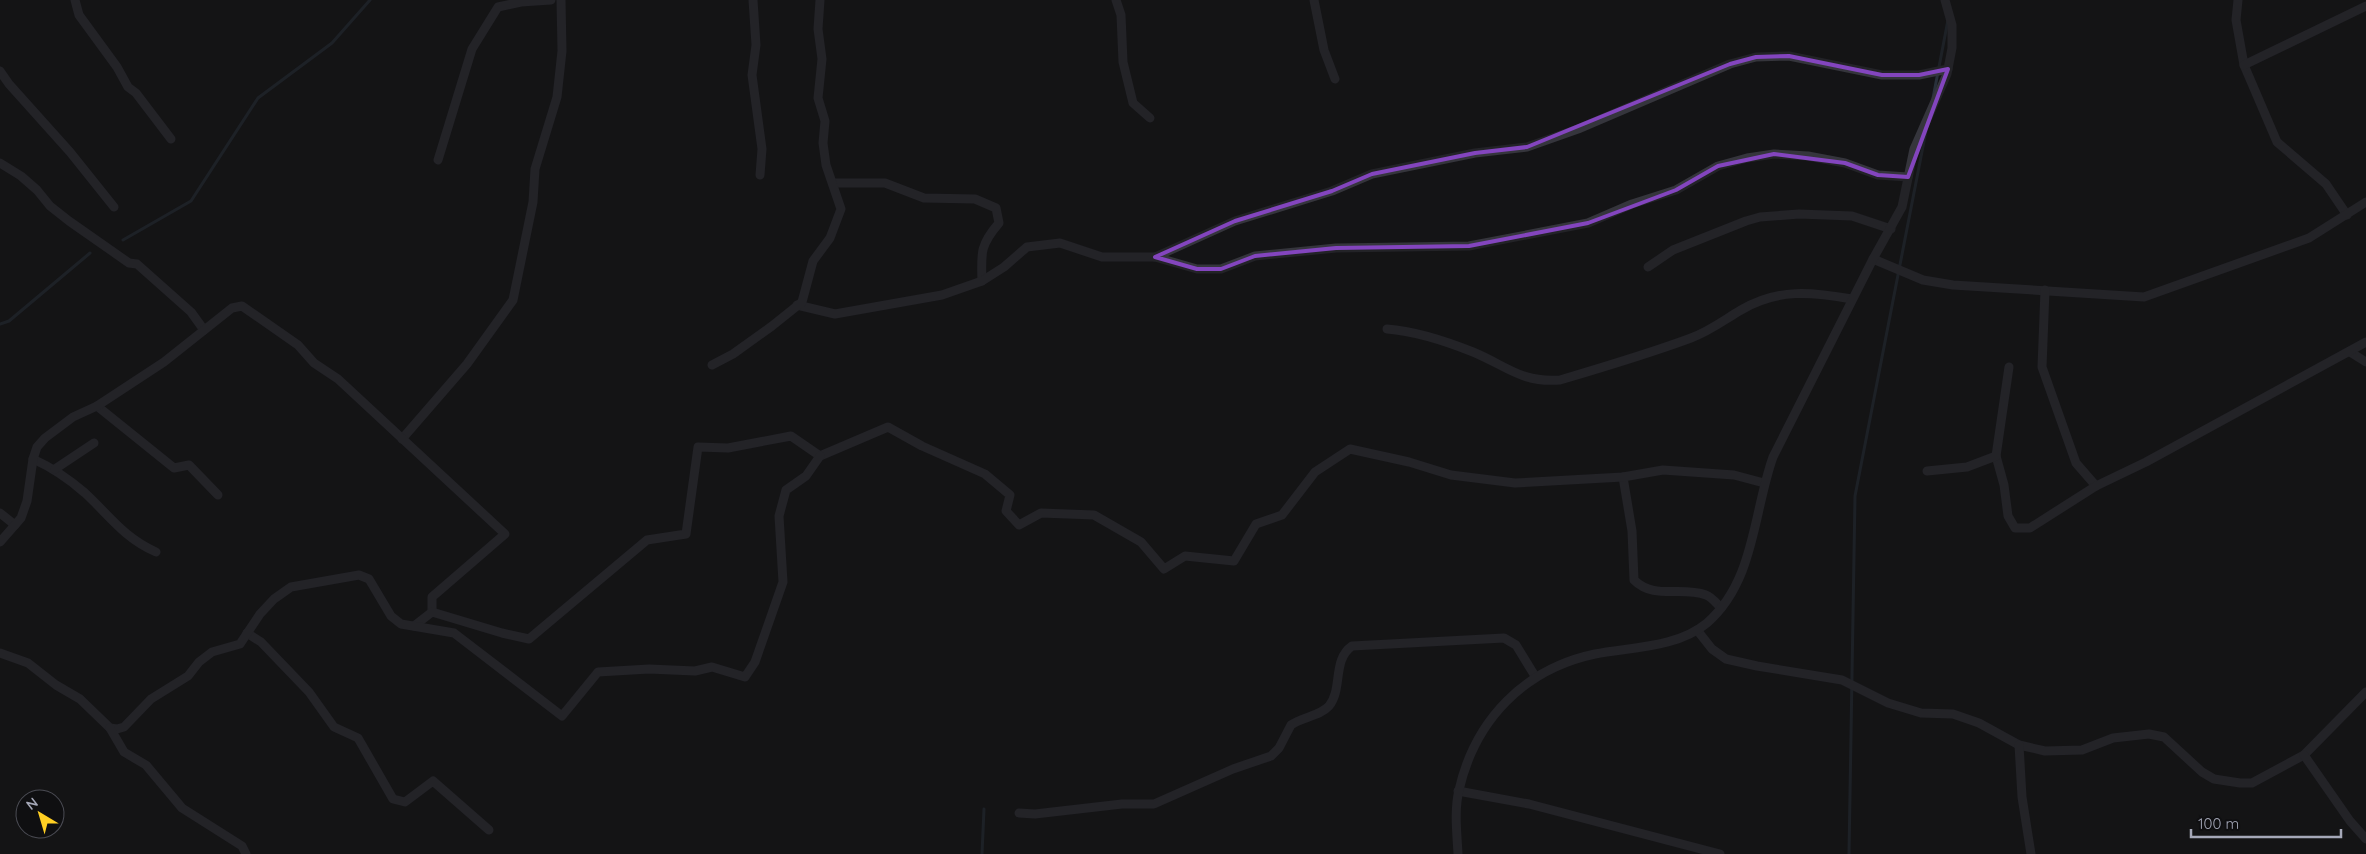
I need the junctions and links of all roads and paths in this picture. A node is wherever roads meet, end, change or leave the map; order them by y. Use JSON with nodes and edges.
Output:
{"nodes":[{"id":1,"x":75,"y":0,"type":"edge"},
{"id":2,"x":552,"y":0,"type":"edge"},
{"id":3,"x":561,"y":0,"type":"edge"},
{"id":4,"x":753,"y":0,"type":"edge"},
{"id":5,"x":820,"y":0,"type":"edge"},
{"id":6,"x":1116,"y":0,"type":"edge"},
{"id":7,"x":1314,"y":0,"type":"edge"},
{"id":8,"x":1945,"y":0,"type":"edge"},
{"id":9,"x":2238,"y":0,"type":"edge"},
{"id":10,"x":2366,"y":6,"type":"edge"},
{"id":11,"x":2244,"y":65,"type":"junction"},
{"id":12,"x":1948,"y":69,"type":"junction"},
{"id":13,"x":0,"y":71,"type":"edge"},
{"id":14,"x":1335,"y":79,"type":"dead end"},
{"id":15,"x":1150,"y":118,"type":"dead end"},
{"id":16,"x":171,"y":139,"type":"dead end"},
{"id":17,"x":438,"y":160,"type":"dead end"},
{"id":18,"x":0,"y":163,"type":"edge"},
{"id":19,"x":760,"y":175,"type":"dead end"},
{"id":20,"x":1908,"y":177,"type":"junction"},
{"id":21,"x":834,"y":184,"type":"junction"},
{"id":22,"x":2366,"y":202,"type":"edge"},
{"id":23,"x":114,"y":207,"type":"dead end"},
{"id":24,"x":2347,"y":215,"type":"junction"},
{"id":25,"x":1891,"y":230,"type":"junction"},
{"id":26,"x":1156,"y":257,"type":"junction"},
{"id":27,"x":1873,"y":259,"type":"junction"},
{"id":28,"x":1648,"y":267,"type":"dead end"},
{"id":29,"x":982,"y":281,"type":"junction"},
{"id":30,"x":2046,"y":290,"type":"junction"},
{"id":31,"x":1852,"y":299,"type":"junction"},
{"id":32,"x":797,"y":306,"type":"junction"},
{"id":33,"x":1387,"y":329,"type":"dead end"},
{"id":34,"x":204,"y":330,"type":"junction"},
{"id":35,"x":2366,"y":342,"type":"edge"},
{"id":36,"x":2350,"y":352,"type":"junction"},
{"id":37,"x":2366,"y":362,"type":"edge"},
{"id":38,"x":712,"y":365,"type":"dead end"},
{"id":39,"x":2008,"y":367,"type":"dead end"},
{"id":40,"x":97,"y":406,"type":"junction"},
{"id":41,"x":402,"y":439,"type":"junction"},
{"id":42,"x":94,"y":443,"type":"dead end"},
{"id":43,"x":820,"y":456,"type":"junction"},
{"id":44,"x":1996,"y":456,"type":"junction"},
{"id":45,"x":33,"y":459,"type":"junction"},
{"id":46,"x":55,"y":470,"type":"junction"},
{"id":47,"x":1928,"y":471,"type":"dead end"},
{"id":48,"x":1623,"y":477,"type":"junction"},
{"id":49,"x":1764,"y":483,"type":"junction"},
{"id":50,"x":2096,"y":486,"type":"junction"},
{"id":51,"x":218,"y":495,"type":"dead end"},
{"id":52,"x":0,"y":513,"type":"edge"},
{"id":53,"x":15,"y":525,"type":"junction"},
{"id":54,"x":0,"y":542,"type":"edge"},
{"id":55,"x":156,"y":552,"type":"dead end"},
{"id":56,"x":1721,"y":608,"type":"junction"},
{"id":57,"x":432,"y":612,"type":"junction"},
{"id":58,"x":414,"y":626,"type":"junction"},
{"id":59,"x":1696,"y":630,"type":"junction"},
{"id":60,"x":248,"y":632,"type":"junction"},
{"id":61,"x":0,"y":653,"type":"edge"},
{"id":62,"x":1535,"y":676,"type":"junction"},
{"id":63,"x":2366,"y":692,"type":"edge"},
{"id":64,"x":110,"y":728,"type":"junction"},
{"id":65,"x":2019,"y":746,"type":"junction"},
{"id":66,"x":2304,"y":755,"type":"junction"},
{"id":67,"x":1458,"y":791,"type":"junction"},
{"id":68,"x":1019,"y":813,"type":"dead end"},
{"id":69,"x":489,"y":830,"type":"dead end"},
{"id":70,"x":2366,"y":839,"type":"edge"},
{"id":71,"x":244,"y":850,"type":"edge"},
{"id":72,"x":234,"y":854,"type":"edge"},
{"id":73,"x":1458,"y":854,"type":"edge"},
{"id":74,"x":1720,"y":854,"type":"edge"},
{"id":75,"x":2031,"y":854,"type":"edge"}],
"edges":[{"from":1,"to":16,"type":"street"},
{"from":2,"to":17,"type":"street"},
{"from":3,"to":41,"type":"street"},
{"from":4,"to":19,"type":"street"},
{"from":5,"to":21,"type":"street"},
{"from":6,"to":15,"type":"street"},
{"from":7,"to":14,"type":"street"},
{"from":8,"to":12,"type":"street"},
{"from":9,"to":11,"type":"street"},
{"from":10,"to":11,"type":"street"},
{"from":11,"to":24,"type":"street"},
{"from":12,"to":20,"type":"street"},
{"from":12,"to":26,"type":"street"},
{"from":13,"to":23,"type":"street"},
{"from":18,"to":34,"type":"street"},
{"from":20,"to":25,"type":"street"},
{"from":20,"to":26,"type":"street"},
{"from":21,"to":29,"type":"street"},
{"from":21,"to":32,"type":"street"},
{"from":22,"to":24,"type":"street"},
{"from":24,"to":30,"type":"street"},
{"from":25,"to":27,"type":"street"},
{"from":25,"to":28,"type":"street"},
{"from":26,"to":29,"type":"street"},
{"from":27,"to":30,"type":"street"},
{"from":27,"to":31,"type":"street"},
{"from":29,"to":32,"type":"street"},
{"from":30,"to":50,"type":"street"},
{"from":31,"to":33,"type":"street"},
{"from":31,"to":49,"type":"street"},
{"from":32,"to":38,"type":"street"},
{"from":34,"to":40,"type":"street"},
{"from":34,"to":41,"type":"street"},
{"from":35,"to":36,"type":"street"},
{"from":36,"to":37,"type":"street"},
{"from":36,"to":50,"type":"street"},
{"from":39,"to":44,"type":"street"},
{"from":40,"to":45,"type":"street"},
{"from":40,"to":51,"type":"street"},
{"from":41,"to":57,"type":"street"},
{"from":42,"to":46,"type":"street"},
{"from":43,"to":48,"type":"street"},
{"from":43,"to":57,"type":"street"},
{"from":43,"to":58,"type":"street"},
{"from":44,"to":47,"type":"street"},
{"from":44,"to":50,"type":"street"},
{"from":45,"to":46,"type":"street"},
{"from":45,"to":53,"type":"street"},
{"from":46,"to":55,"type":"street"},
{"from":48,"to":49,"type":"street"},
{"from":48,"to":56,"type":"street"},
{"from":49,"to":56,"type":"street"},
{"from":52,"to":53,"type":"street"},
{"from":53,"to":54,"type":"street"},
{"from":56,"to":59,"type":"street"},
{"from":57,"to":58,"type":"street"},
{"from":58,"to":60,"type":"street"},
{"from":59,"to":62,"type":"street"},
{"from":59,"to":65,"type":"street"},
{"from":60,"to":64,"type":"street"},
{"from":60,"to":69,"type":"street"},
{"from":61,"to":64,"type":"street"},
{"from":62,"to":67,"type":"street"},
{"from":62,"to":68,"type":"street"},
{"from":63,"to":66,"type":"street"},
{"from":64,"to":71,"type":"street"},
{"from":65,"to":66,"type":"street"},
{"from":65,"to":75,"type":"street"},
{"from":66,"to":70,"type":"street"},
{"from":67,"to":73,"type":"street"},
{"from":67,"to":74,"type":"street"},
{"from":71,"to":72,"type":"street"}]}
